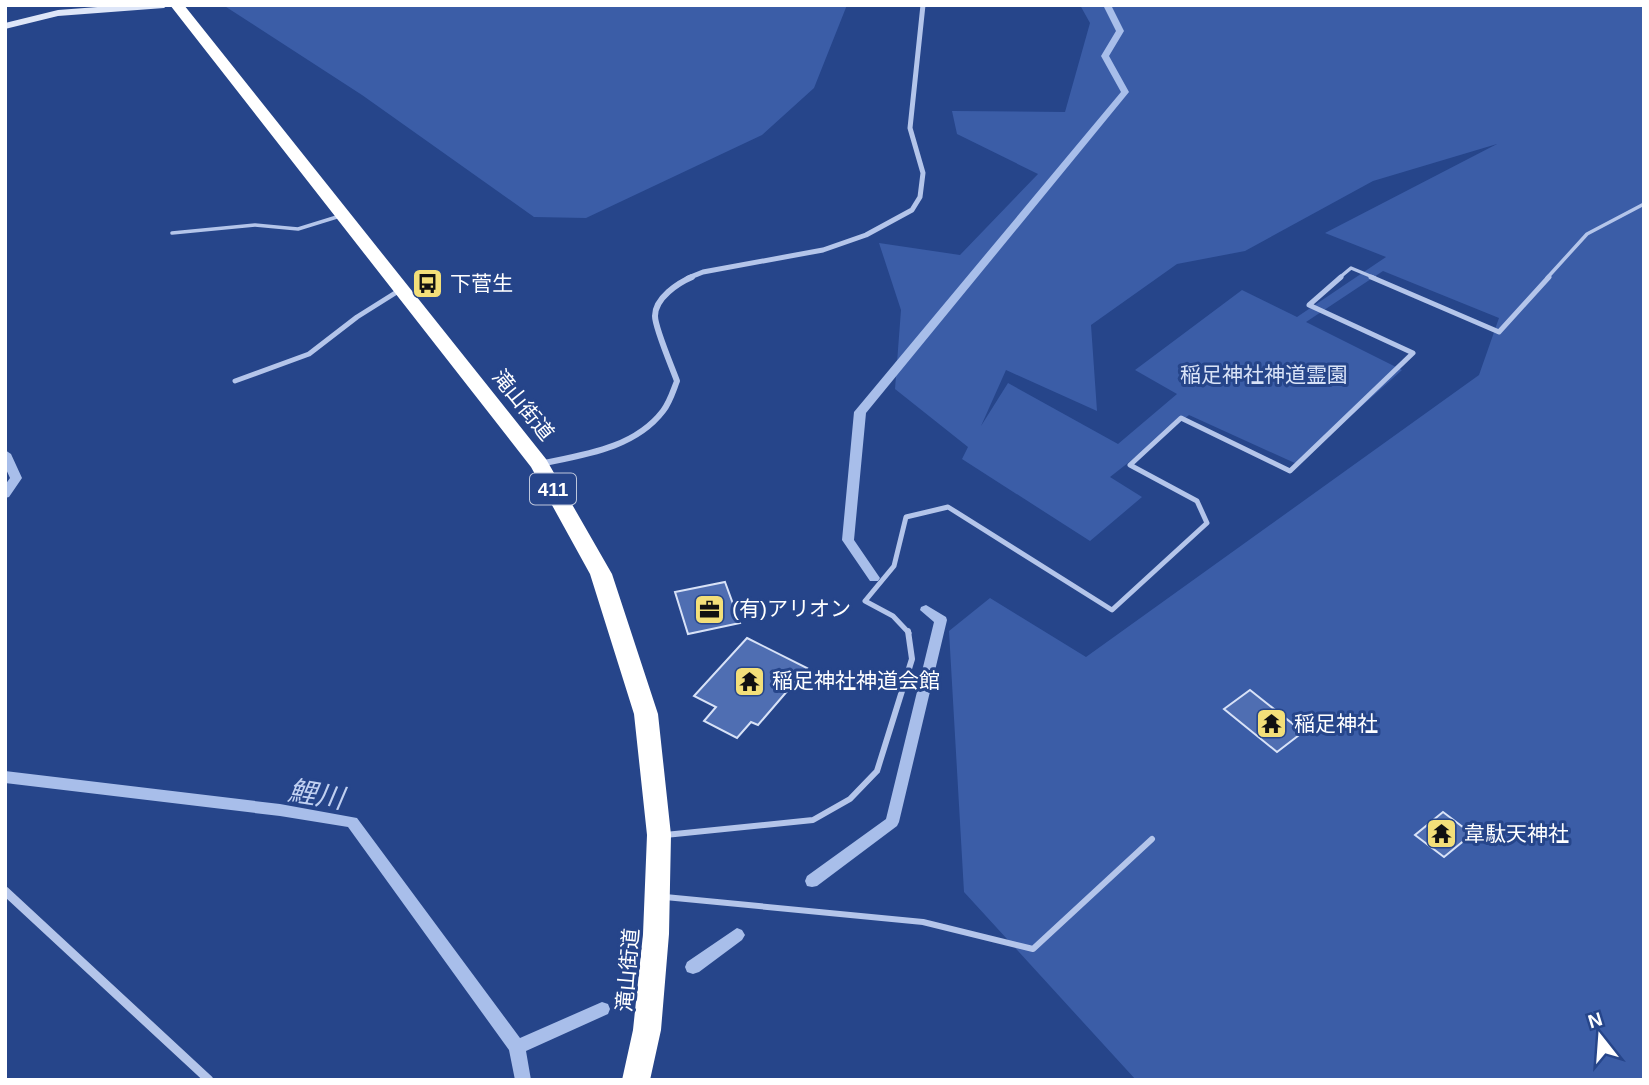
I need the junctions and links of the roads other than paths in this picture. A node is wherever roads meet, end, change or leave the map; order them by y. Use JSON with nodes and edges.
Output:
{"nodes":[{"id":1,"x":164,"y":5,"type":"edge"},
{"id":2,"x":177,"y":5,"type":"edge"},
{"id":3,"x":923,"y":5,"type":"edge"},
{"id":4,"x":5,"y":26,"type":"edge"},
{"id":5,"x":1644,"y":204,"type":"edge"},
{"id":6,"x":343,"y":216,"type":"junction"},
{"id":7,"x":172,"y":233,"type":"dead end"},
{"id":8,"x":400,"y":290,"type":"junction"},
{"id":9,"x":235,"y":381,"type":"dead end"},
{"id":10,"x":539,"y":464,"type":"junction"},
{"id":11,"x":659,"y":835,"type":"junction"},
{"id":12,"x":1152,"y":839,"type":"dead end"},
{"id":13,"x":5,"y":891,"type":"edge"},
{"id":14,"x":659,"y":896,"type":"junction"},
{"id":15,"x":209,"y":1080,"type":"edge"},
{"id":16,"x":636,"y":1080,"type":"edge"}],
"edges":[{"from":1,"to":4,"type":"street"},
{"from":2,"to":6,"type":"highway","name":"滝山街道","number":"411"},
{"from":3,"to":10,"type":"street"},
{"from":5,"to":11,"type":"lane"},
{"from":6,"to":7,"type":"lane"},
{"from":6,"to":8,"type":"highway","name":"滝山街道","number":"411"},
{"from":8,"to":9,"type":"lane"},
{"from":8,"to":10,"type":"highway","name":"滝山街道","number":"411"},
{"from":10,"to":11,"type":"highway","name":"滝山街道","number":"411"},
{"from":11,"to":14,"type":"highway","name":"滝山街道","number":"411"},
{"from":12,"to":14,"type":"lane"},
{"from":13,"to":15,"type":"street"},
{"from":14,"to":16,"type":"highway","name":"滝山街道","number":"411"}]}
